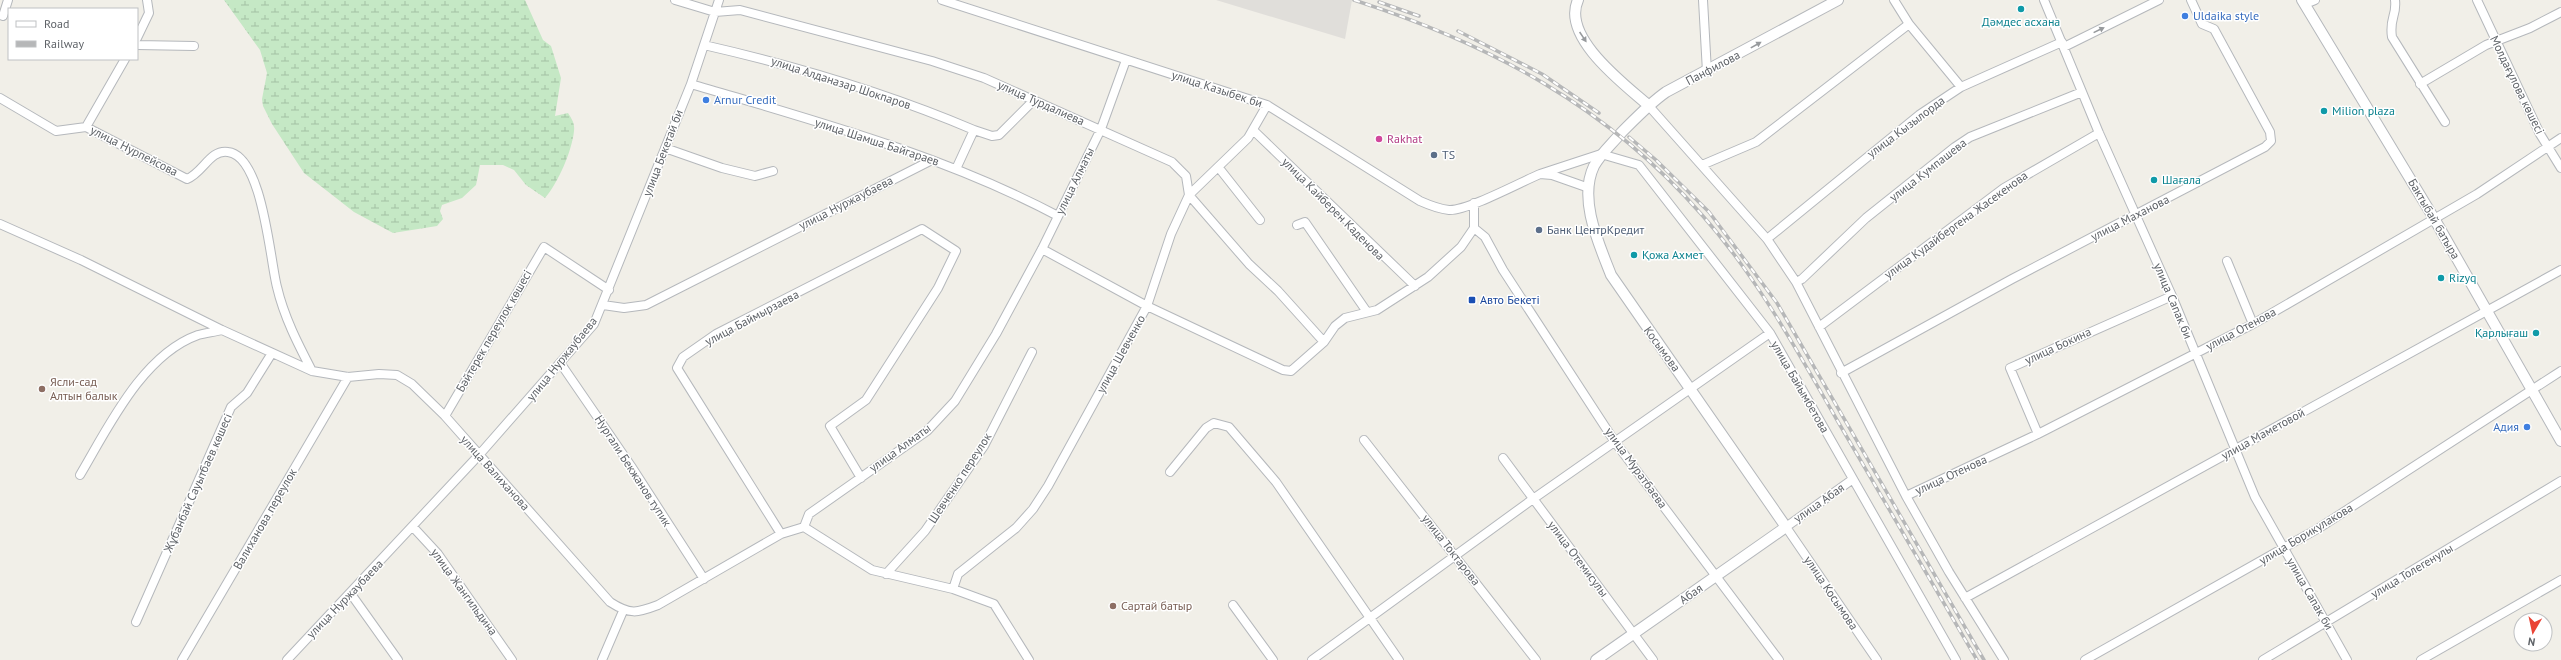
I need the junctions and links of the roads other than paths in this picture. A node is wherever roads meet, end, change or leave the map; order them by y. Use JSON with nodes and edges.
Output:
{"nodes":[{"id":1,"x":8,"y":0,"type":"edge"},
{"id":2,"x":147,"y":0,"type":"edge"},
{"id":3,"x":675,"y":0,"type":"edge"},
{"id":4,"x":719,"y":0,"type":"edge"},
{"id":5,"x":942,"y":0,"type":"edge"},
{"id":6,"x":1578,"y":0,"type":"edge"},
{"id":7,"x":1703,"y":0,"type":"edge"},
{"id":8,"x":1838,"y":0,"type":"edge"},
{"id":9,"x":1894,"y":0,"type":"edge"},
{"id":10,"x":2044,"y":0,"type":"edge"},
{"id":11,"x":2159,"y":0,"type":"edge"},
{"id":12,"x":2191,"y":0,"type":"edge"},
{"id":13,"x":2315,"y":0,"type":"edge"},
{"id":14,"x":2395,"y":0,"type":"edge"},
{"id":15,"x":2477,"y":0,"type":"edge"},
{"id":16,"x":2303,"y":2,"type":"edge"},
{"id":17,"x":715,"y":12,"type":"junction"},
{"id":18,"x":2561,"y":12,"type":"edge"},
{"id":19,"x":4,"y":16,"type":"edge"},
{"id":20,"x":1909,"y":24,"type":"junction"},
{"id":21,"x":138,"y":36,"type":"edge"},
{"id":22,"x":2496,"y":40,"type":"junction"},
{"id":23,"x":138,"y":45,"type":"edge"},
{"id":24,"x":704,"y":45,"type":"junction"},
{"id":25,"x":2063,"y":45,"type":"junction"},
{"id":26,"x":194,"y":46,"type":"dead end"},
{"id":27,"x":124,"y":60,"type":"edge"},
{"id":28,"x":1126,"y":60,"type":"junction"},
{"id":29,"x":1707,"y":72,"type":"junction"},
{"id":30,"x":691,"y":84,"type":"junction"},
{"id":31,"x":2420,"y":84,"type":"junction"},
{"id":32,"x":1961,"y":87,"type":"junction"},
{"id":33,"x":2082,"y":92,"type":"junction"},
{"id":34,"x":0,"y":98,"type":"edge"},
{"id":35,"x":1034,"y":100,"type":"junction"},
{"id":36,"x":1267,"y":104,"type":"junction"},
{"id":37,"x":1648,"y":105,"type":"junction"},
{"id":38,"x":2445,"y":122,"type":"dead end"},
{"id":39,"x":86,"y":127,"type":"junction"},
{"id":40,"x":1101,"y":129,"type":"junction"},
{"id":41,"x":974,"y":130,"type":"junction"},
{"id":42,"x":1253,"y":130,"type":"junction"},
{"id":43,"x":2099,"y":133,"type":"junction"},
{"id":44,"x":2561,"y":138,"type":"edge"},
{"id":45,"x":2548,"y":145,"type":"junction"},
{"id":46,"x":665,"y":148,"type":"junction"},
{"id":47,"x":1601,"y":154,"type":"junction"},
{"id":48,"x":932,"y":160,"type":"junction"},
{"id":49,"x":1702,"y":165,"type":"junction"},
{"id":50,"x":1219,"y":168,"type":"junction"},
{"id":51,"x":2561,"y":168,"type":"edge"},
{"id":52,"x":956,"y":169,"type":"junction"},
{"id":53,"x":773,"y":171,"type":"dead end"},
{"id":54,"x":1540,"y":174,"type":"junction"},
{"id":55,"x":1589,"y":188,"type":"junction"},
{"id":56,"x":1189,"y":195,"type":"junction"},
{"id":57,"x":1474,"y":203,"type":"junction"},
{"id":58,"x":2137,"y":215,"type":"junction"},
{"id":59,"x":1058,"y":216,"type":"junction"},
{"id":60,"x":1260,"y":220,"type":"dead end"},
{"id":61,"x":2435,"y":220,"type":"junction"},
{"id":62,"x":0,"y":224,"type":"edge"},
{"id":63,"x":1297,"y":225,"type":"dead end"},
{"id":64,"x":1474,"y":228,"type":"junction"},
{"id":65,"x":1767,"y":239,"type":"junction"},
{"id":66,"x":1042,"y":249,"type":"junction"},
{"id":67,"x":2227,"y":261,"type":"dead end"},
{"id":68,"x":2561,"y":270,"type":"edge"},
{"id":69,"x":1796,"y":282,"type":"junction"},
{"id":70,"x":1415,"y":286,"type":"junction"},
{"id":71,"x":610,"y":290,"type":"junction"},
{"id":72,"x":2172,"y":296,"type":"junction"},
{"id":73,"x":603,"y":305,"type":"junction"},
{"id":74,"x":1147,"y":306,"type":"junction"},
{"id":75,"x":1367,"y":312,"type":"junction"},
{"id":76,"x":2487,"y":312,"type":"junction"},
{"id":77,"x":2253,"y":324,"type":"junction"},
{"id":78,"x":1819,"y":327,"type":"junction"},
{"id":79,"x":222,"y":330,"type":"junction"},
{"id":80,"x":1770,"y":333,"type":"junction"},
{"id":81,"x":1324,"y":342,"type":"junction"},
{"id":82,"x":1032,"y":352,"type":"dead end"},
{"id":83,"x":272,"y":353,"type":"junction"},
{"id":84,"x":2196,"y":353,"type":"junction"},
{"id":85,"x":561,"y":364,"type":"junction"},
{"id":86,"x":312,"y":371,"type":"junction"},
{"id":87,"x":2561,"y":371,"type":"edge"},
{"id":88,"x":1841,"y":372,"type":"junction"},
{"id":89,"x":348,"y":377,"type":"junction"},
{"id":90,"x":1691,"y":388,"type":"junction"},
{"id":91,"x":2531,"y":389,"type":"junction"},
{"id":92,"x":445,"y":416,"type":"junction"},
{"id":93,"x":2038,"y":434,"type":"junction"},
{"id":94,"x":1364,"y":440,"type":"dead end"},
{"id":95,"x":2561,"y":441,"type":"edge"},
{"id":96,"x":1615,"y":442,"type":"junction"},
{"id":97,"x":2235,"y":450,"type":"junction"},
{"id":98,"x":479,"y":455,"type":"junction"},
{"id":99,"x":1503,"y":458,"type":"dead end"},
{"id":100,"x":1170,"y":472,"type":"dead end"},
{"id":101,"x":80,"y":475,"type":"dead end"},
{"id":102,"x":861,"y":478,"type":"junction"},
{"id":103,"x":1853,"y":479,"type":"junction"},
{"id":104,"x":2561,"y":481,"type":"edge"},
{"id":105,"x":1906,"y":496,"type":"junction"},
{"id":106,"x":1534,"y":499,"type":"junction"},
{"id":107,"x":413,"y":527,"type":"junction"},
{"id":108,"x":804,"y":527,"type":"junction"},
{"id":109,"x":1786,"y":527,"type":"junction"},
{"id":110,"x":781,"y":534,"type":"junction"},
{"id":111,"x":2283,"y":548,"type":"junction"},
{"id":112,"x":1456,"y":557,"type":"junction"},
{"id":113,"x":886,"y":574,"type":"junction"},
{"id":114,"x":1716,"y":576,"type":"junction"},
{"id":115,"x":704,"y":579,"type":"junction"},
{"id":116,"x":2561,"y":580,"type":"edge"},
{"id":117,"x":953,"y":589,"type":"junction"},
{"id":118,"x":351,"y":594,"type":"junction"},
{"id":119,"x":1965,"y":598,"type":"junction"},
{"id":120,"x":1233,"y":605,"type":"dead end"},
{"id":121,"x":623,"y":611,"type":"junction"},
{"id":122,"x":1370,"y":619,"type":"junction"},
{"id":123,"x":136,"y":622,"type":"dead end"},
{"id":124,"x":2327,"y":622,"type":"junction"},
{"id":125,"x":1634,"y":633,"type":"junction"},
{"id":126,"x":182,"y":660,"type":"edge"},
{"id":127,"x":287,"y":660,"type":"edge"},
{"id":128,"x":398,"y":660,"type":"edge"},
{"id":129,"x":512,"y":660,"type":"edge"},
{"id":130,"x":602,"y":660,"type":"edge"},
{"id":131,"x":1029,"y":660,"type":"edge"},
{"id":132,"x":1274,"y":660,"type":"edge"},
{"id":133,"x":1312,"y":660,"type":"edge"},
{"id":134,"x":1399,"y":660,"type":"edge"},
{"id":135,"x":1536,"y":660,"type":"edge"},
{"id":136,"x":1596,"y":660,"type":"edge"},
{"id":137,"x":1653,"y":660,"type":"edge"},
{"id":138,"x":1779,"y":660,"type":"edge"},
{"id":139,"x":1877,"y":660,"type":"edge"},
{"id":140,"x":1956,"y":660,"type":"edge"},
{"id":141,"x":2004,"y":660,"type":"edge"},
{"id":142,"x":2085,"y":660,"type":"edge"},
{"id":143,"x":2263,"y":660,"type":"edge"},
{"id":144,"x":2347,"y":660,"type":"edge"},
{"id":145,"x":2421,"y":660,"type":"edge"}],
"edges":[{"from":1,"to":19,"type":"street"},
{"from":2,"to":21,"type":"street"},
{"from":3,"to":17,"type":"street","name":"улица Турдалиева"},
{"from":4,"to":17,"type":"street","name":"улица Бекетай би"},
{"from":5,"to":28,"type":"street","name":"улица Казыбек би"},
{"from":6,"to":37,"type":"street","one_way":true},
{"from":7,"to":29,"type":"street"},
{"from":29,"to":8,"type":"street","name":"Панфилова","one_way":true},
{"from":9,"to":20,"type":"street"},
{"from":10,"to":25,"type":"street","name":"улица Сапак би"},
{"from":25,"to":11,"type":"street","name":"улица Кызылорда","one_way":true},
{"from":12,"to":58,"type":"street","name":"улица Маханова"},
{"from":13,"to":16,"type":"street"},
{"from":14,"to":31,"type":"street"},
{"from":15,"to":22,"type":"street","name":"Молдағұлова көшесі"},
{"from":16,"to":61,"type":"street","name":"Бактыбай батыра"},
{"from":17,"to":24,"type":"street","name":"улица Бекетай би"},
{"from":17,"to":35,"type":"street","name":"улица Турдалиева"},
{"from":18,"to":22,"type":"street"},
{"from":20,"to":32,"type":"street"},
{"from":20,"to":49,"type":"street"},
{"from":22,"to":31,"type":"street"},
{"from":22,"to":45,"type":"street","name":"Молдағұлова көшесі"},
{"from":23,"to":26,"type":"street"},
{"from":24,"to":30,"type":"street","name":"улица Бекетай би"},
{"from":24,"to":41,"type":"street","name":"улица Алданазар Шокпаров"},
{"from":25,"to":32,"type":"street","name":"улица Кызылорда"},
{"from":25,"to":33,"type":"street","name":"улица Сапак би"},
{"from":27,"to":39,"type":"street"},
{"from":28,"to":36,"type":"street","name":"улица Казыбек би"},
{"from":28,"to":40,"type":"street","name":"улица Алматы"},
{"from":29,"to":37,"type":"street","name":"Панфилова"},
{"from":30,"to":46,"type":"street","name":"улица Бекетай би"},
{"from":30,"to":48,"type":"street","name":"улица Шамша Байгараев"},
{"from":31,"to":38,"type":"street"},
{"from":32,"to":65,"type":"street","name":"улица Кызылорда"},
{"from":33,"to":43,"type":"street","name":"улица Сапак би"},
{"from":33,"to":69,"type":"street","name":"улица Кумпашева"},
{"from":34,"to":39,"type":"street","name":"улица Нурпейсова"},
{"from":35,"to":40,"type":"street","name":"улица Турдалиева"},
{"from":35,"to":41,"type":"street","name":"улица Алданазар Шокпаров"},
{"from":36,"to":42,"type":"street","name":"улица Шевченко"},
{"from":36,"to":57,"type":"street","name":"улица Казыбек би"},
{"from":37,"to":47,"type":"street","name":"Панфилова"},
{"from":37,"to":49,"type":"street"},
{"from":39,"to":86,"type":"street","name":"улица Нурпейсова"},
{"from":40,"to":56,"type":"street","name":"улица Турдалиева"},
{"from":40,"to":59,"type":"street","name":"улица Алматы"},
{"from":41,"to":52,"type":"street"},
{"from":42,"to":50,"type":"street","name":"улица Шевченко"},
{"from":42,"to":70,"type":"street","name":"улица Кайберен Каденова"},
{"from":43,"to":58,"type":"street","name":"улица Сапак би"},
{"from":43,"to":78,"type":"street","name":"улица Кудайбергена Жасекенова"},
{"from":44,"to":45,"type":"street","name":"улица Отенова"},
{"from":45,"to":51,"type":"street","name":"Молдағұлова көшесі"},
{"from":45,"to":61,"type":"street","name":"улица Отенова"},
{"from":46,"to":53,"type":"street"},
{"from":46,"to":71,"type":"street","name":"улица Бекетай би"},
{"from":47,"to":54,"type":"street","name":"улица Казыбек би"},
{"from":47,"to":55,"type":"street","name":"Косымова"},
{"from":47,"to":80,"type":"street","name":"улица Байымбетова"},
{"from":48,"to":52,"type":"street","name":"улица Шамша Байгараев"},
{"from":48,"to":73,"type":"street","name":"улица Нуржаубаева"},
{"from":49,"to":65,"type":"street"},
{"from":50,"to":56,"type":"street","name":"улица Шевченко"},
{"from":50,"to":60,"type":"street"},
{"from":52,"to":59,"type":"street","name":"улица Шамша Байгараев"},
{"from":54,"to":55,"type":"street"},
{"from":54,"to":57,"type":"street","name":"улица Казыбек би"},
{"from":55,"to":90,"type":"street","name":"Косымова"},
{"from":56,"to":74,"type":"street","name":"улица Шевченко"},
{"from":56,"to":81,"type":"street"},
{"from":57,"to":64,"type":"street"},
{"from":58,"to":72,"type":"street","name":"улица Сапак би"},
{"from":58,"to":88,"type":"street","name":"улица Маханова"},
{"from":59,"to":66,"type":"street","name":"улица Алматы"},
{"from":61,"to":76,"type":"street","name":"Бактыбай батыра"},
{"from":61,"to":77,"type":"street","name":"улица Отенова"},
{"from":62,"to":79,"type":"street","name":"улица Валиханова"},
{"from":63,"to":75,"type":"street"},
{"from":64,"to":70,"type":"street"},
{"from":64,"to":96,"type":"street","name":"улица Муратбаева"},
{"from":65,"to":69,"type":"street"},
{"from":66,"to":74,"type":"street"},
{"from":66,"to":102,"type":"street","name":"улица Алматы"},
{"from":67,"to":77,"type":"street"},
{"from":68,"to":76,"type":"street","name":"улица Маметовой"},
{"from":69,"to":78,"type":"street"},
{"from":70,"to":75,"type":"street"},
{"from":71,"to":73,"type":"street","name":"улица Бекетай би"},
{"from":71,"to":92,"type":"street","name":"Бәйтерек переулок көшесі"},
{"from":72,"to":84,"type":"street","name":"улица Сапак би"},
{"from":72,"to":93,"type":"street","name":"улица Бокина"},
{"from":73,"to":85,"type":"street","name":"улица Нуржаубаева"},
{"from":74,"to":81,"type":"street"},
{"from":74,"to":117,"type":"street","name":"улица Шевченко"},
{"from":75,"to":81,"type":"street"},
{"from":76,"to":91,"type":"street","name":"Бактыбай батыра"},
{"from":76,"to":97,"type":"street","name":"улица Маметовой"},
{"from":77,"to":84,"type":"street","name":"улица Отенова"},
{"from":78,"to":88,"type":"street"},
{"from":79,"to":83,"type":"street","name":"улица Валиханова"},
{"from":79,"to":101,"type":"street"},
{"from":80,"to":90,"type":"street"},
{"from":80,"to":103,"type":"street","name":"улица Байымбетова"},
{"from":82,"to":113,"type":"street","name":"Шевченко переулок"},
{"from":83,"to":86,"type":"street","name":"улица Валиханова"},
{"from":83,"to":123,"type":"street","name":"Жұбанбай Сауытбаев көшесі"},
{"from":84,"to":93,"type":"street","name":"улица Отенова"},
{"from":84,"to":97,"type":"street","name":"улица Сапак би"},
{"from":85,"to":98,"type":"street","name":"улица Нуржаубаева"},
{"from":85,"to":115,"type":"street","name":"Нургали Бекжанов тупик"},
{"from":86,"to":89,"type":"street","name":"улица Валиханова"},
{"from":87,"to":91,"type":"street","name":"улица Борикулакова"},
{"from":88,"to":105,"type":"street"},
{"from":89,"to":92,"type":"street","name":"улица Валиханова"},
{"from":89,"to":126,"type":"street","name":"Валиханова переулок"},
{"from":90,"to":96,"type":"street"},
{"from":90,"to":109,"type":"street","name":"Косымова"},
{"from":91,"to":95,"type":"street","name":"Бактыбай батыра"},
{"from":91,"to":111,"type":"street","name":"улица Борикулакова"},
{"from":92,"to":98,"type":"street","name":"улица Валиханова"},
{"from":93,"to":105,"type":"street","name":"улица Отенова"},
{"from":94,"to":112,"type":"street","name":"улица Токтарова"},
{"from":96,"to":106,"type":"street"},
{"from":96,"to":114,"type":"street","name":"улица Муратбаева"},
{"from":97,"to":111,"type":"street","name":"улица Сапак би"},
{"from":97,"to":119,"type":"street","name":"улица Маметовой"},
{"from":98,"to":107,"type":"street","name":"улица Нуржаубаева"},
{"from":98,"to":121,"type":"street","name":"улица Валиханова"},
{"from":99,"to":106,"type":"street","name":"улица Отемисулы"},
{"from":100,"to":122,"type":"street"},
{"from":102,"to":108,"type":"street","name":"улица Алматы"},
{"from":102,"to":110,"type":"street","name":"улица Баймырзаева"},
{"from":103,"to":109,"type":"street","name":"улица Абая"},
{"from":103,"to":140,"type":"street","name":"улица Байымбетова"},
{"from":104,"to":124,"type":"street","name":"улица Толегенулы"},
{"from":105,"to":119,"type":"street"},
{"from":106,"to":112,"type":"street"},
{"from":106,"to":125,"type":"street","name":"улица Отемисулы"},
{"from":107,"to":118,"type":"street","name":"улица Нуржаубаева"},
{"from":107,"to":129,"type":"street","name":"улица Жангильдина"},
{"from":108,"to":110,"type":"street"},
{"from":108,"to":113,"type":"street"},
{"from":109,"to":114,"type":"street","name":"Абая"},
{"from":109,"to":139,"type":"street","name":"улица Косымова"},
{"from":110,"to":115,"type":"street"},
{"from":111,"to":124,"type":"street","name":"улица Сапак би"},
{"from":111,"to":142,"type":"street","name":"улица Борикулакова"},
{"from":112,"to":122,"type":"street"},
{"from":112,"to":135,"type":"street","name":"улица Токтарова"},
{"from":113,"to":117,"type":"street"},
{"from":114,"to":125,"type":"street","name":"Абая"},
{"from":114,"to":138,"type":"street","name":"улица Муратбаева"},
{"from":115,"to":121,"type":"street"},
{"from":116,"to":145,"type":"street"},
{"from":117,"to":131,"type":"street"},
{"from":118,"to":127,"type":"street","name":"улица Нуржаубаева"},
{"from":118,"to":128,"type":"street"},
{"from":119,"to":141,"type":"street"},
{"from":120,"to":132,"type":"street"},
{"from":121,"to":130,"type":"street"},
{"from":122,"to":133,"type":"street"},
{"from":122,"to":134,"type":"street"},
{"from":124,"to":143,"type":"street","name":"улица Толегенулы"},
{"from":124,"to":144,"type":"street","name":"улица Сапак би"},
{"from":125,"to":136,"type":"street","name":"Абая"},
{"from":125,"to":137,"type":"street","name":"улица Отемисулы"}]}
